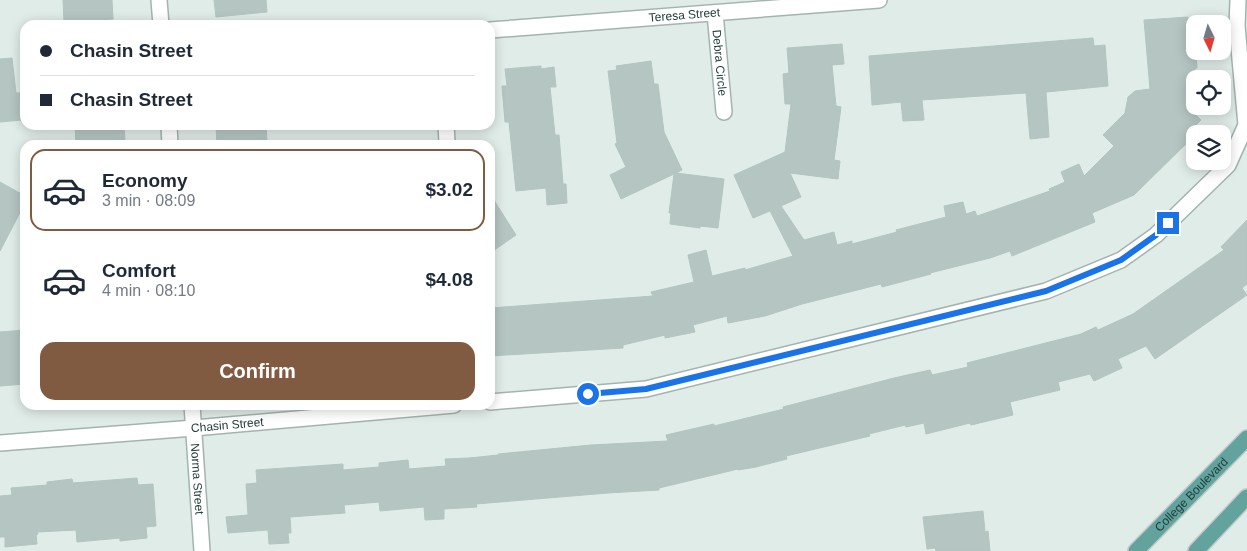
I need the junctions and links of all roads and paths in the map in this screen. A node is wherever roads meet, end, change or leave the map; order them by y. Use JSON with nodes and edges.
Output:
{"nodes":[{"id":1,"x":159,"y":0,"type":"edge"},
{"id":2,"x":879,"y":0,"type":"edge"},
{"id":3,"x":1238,"y":0,"type":"edge"},
{"id":4,"x":715,"y":13,"type":"junction"},
{"id":5,"x":161,"y":20,"type":"edge"},
{"id":6,"x":495,"y":30,"type":"edge"},
{"id":7,"x":724,"y":112,"type":"dead end"},
{"id":8,"x":495,"y":402,"type":"edge"},
{"id":9,"x":192,"y":410,"type":"edge"},
{"id":10,"x":397,"y":410,"type":"edge"},
{"id":11,"x":194,"y":428,"type":"junction"},
{"id":12,"x":1247,"y":438,"type":"edge"},
{"id":13,"x":0,"y":443,"type":"edge"},
{"id":14,"x":1247,"y":497,"type":"edge"},
{"id":15,"x":202,"y":551,"type":"edge"},
{"id":16,"x":1136,"y":551,"type":"edge"},
{"id":17,"x":1196,"y":551,"type":"edge"}],
"edges":[{"from":1,"to":5,"type":"street"},
{"from":2,"to":4,"type":"street","name":"Teresa Street"},
{"from":3,"to":8,"type":"street"},
{"from":4,"to":6,"type":"street","name":"Teresa Street"},
{"from":4,"to":7,"type":"street","name":"Debra Circle"},
{"from":9,"to":11,"type":"street","name":"Norma Street"},
{"from":10,"to":11,"type":"street","name":"Chasin Street"},
{"from":11,"to":13,"type":"street","name":"Chasin Street"},
{"from":11,"to":15,"type":"street","name":"Norma Street"},
{"from":12,"to":16,"type":"main road","name":"College Boulevard"},
{"from":14,"to":17,"type":"main road"}]}
